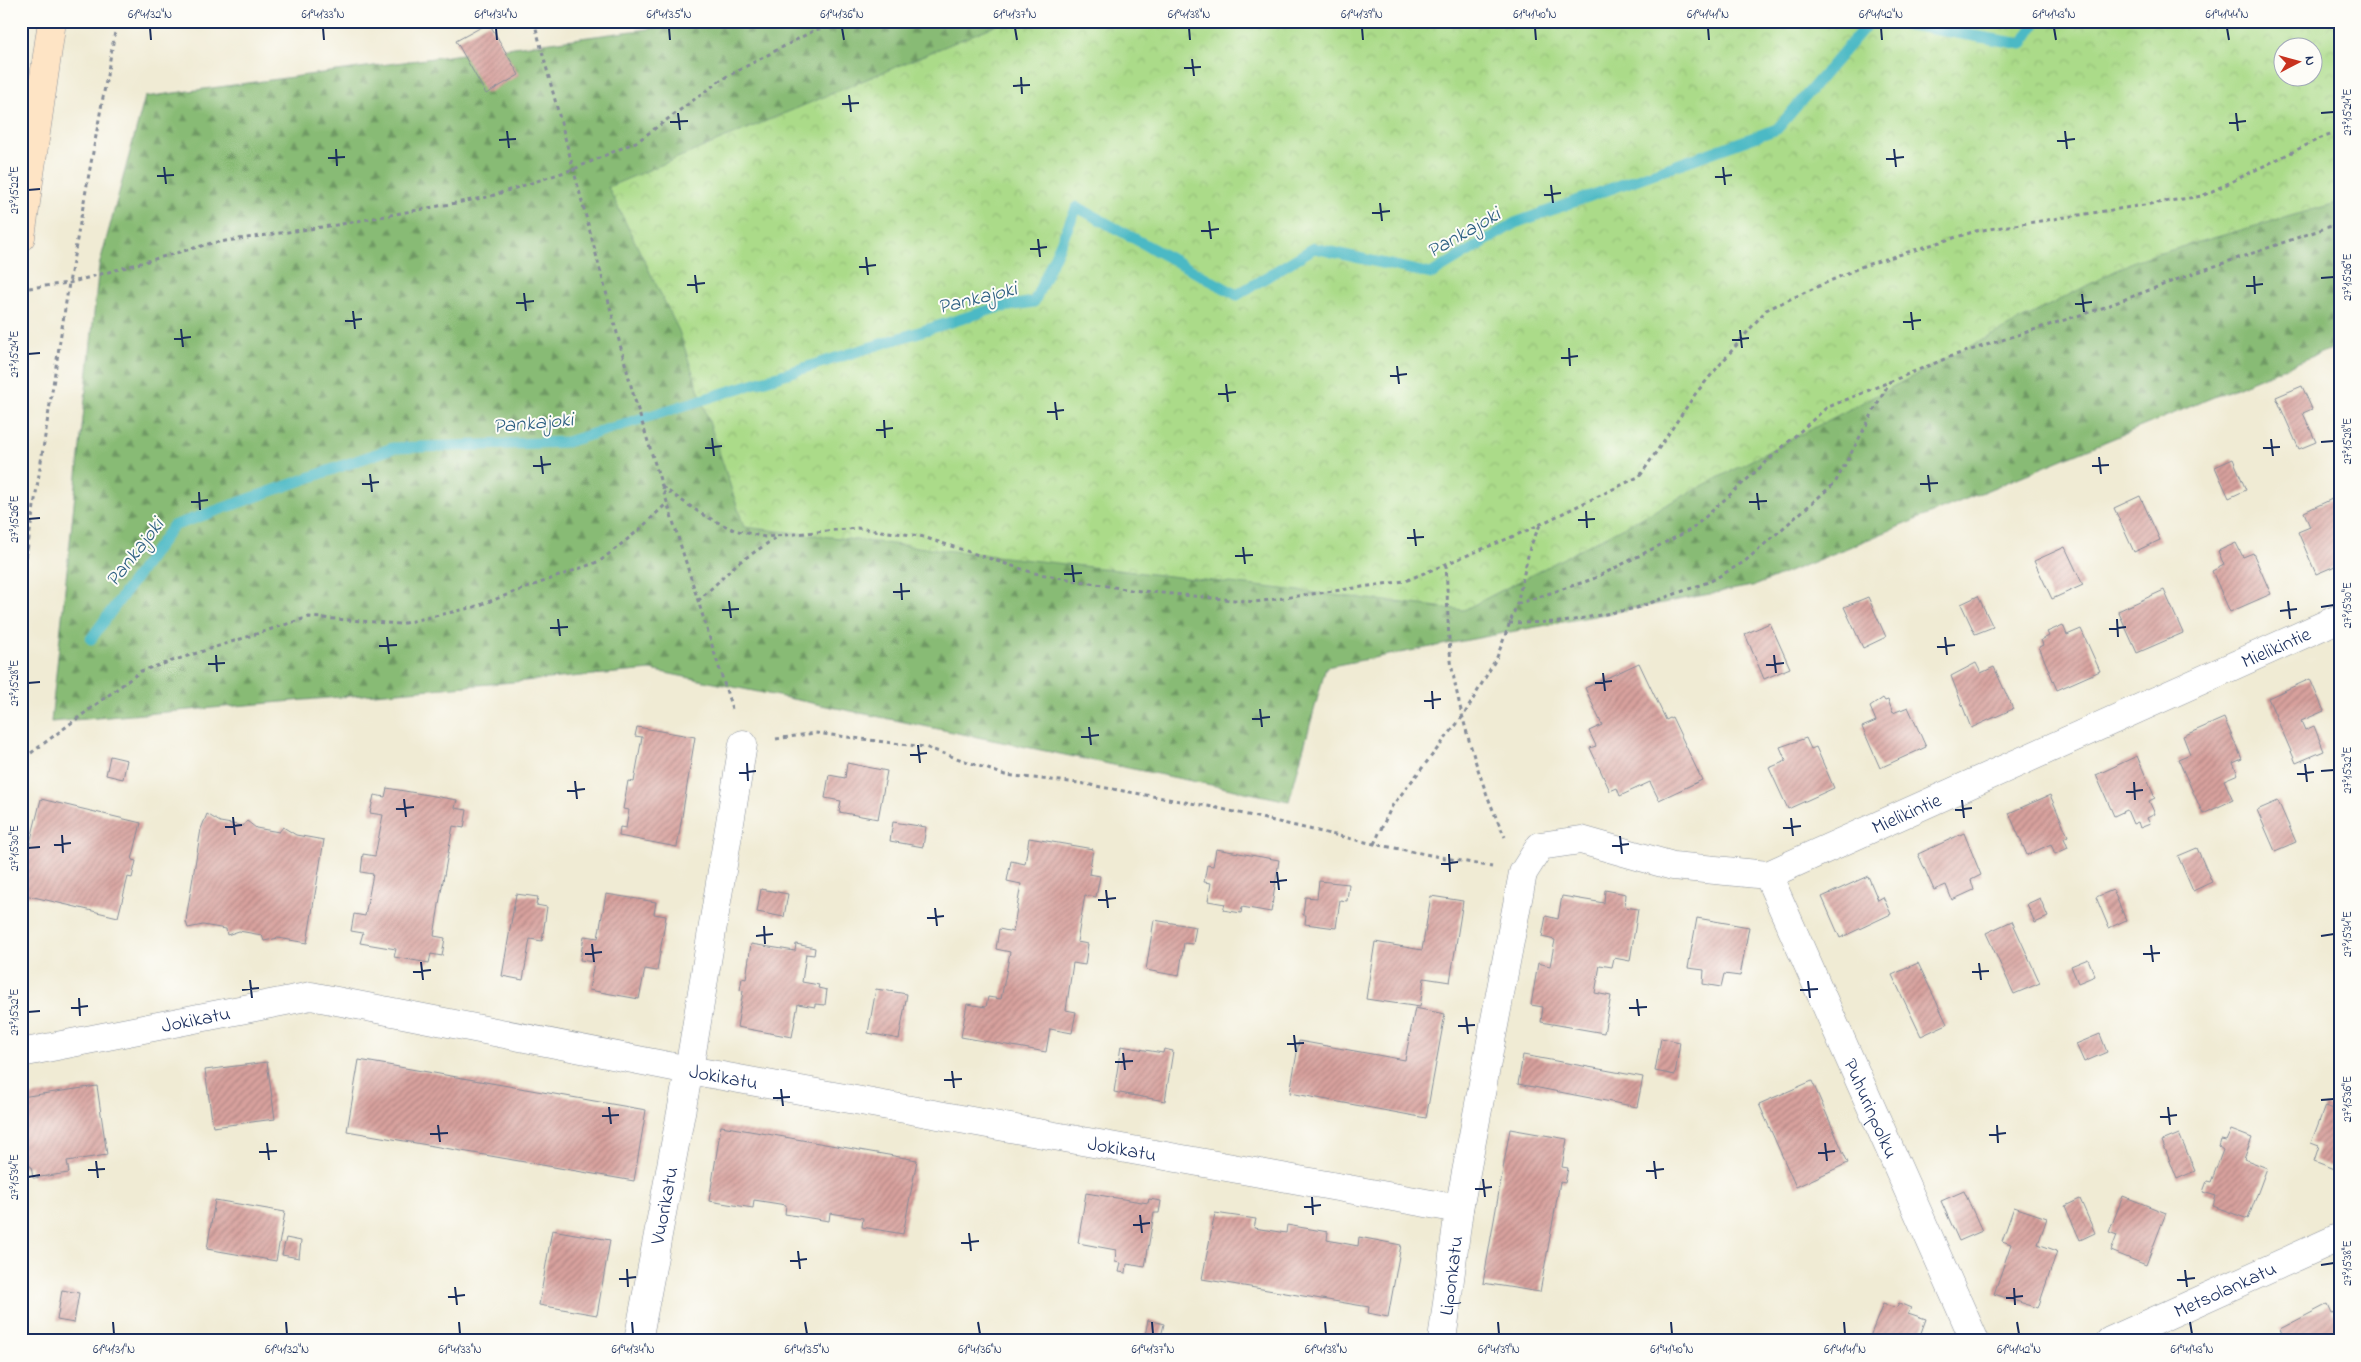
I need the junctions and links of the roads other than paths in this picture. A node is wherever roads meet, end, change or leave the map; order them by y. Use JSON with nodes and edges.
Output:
{"nodes":[{"id":1,"x":52,"y":21,"type":"edge"},
{"id":2,"x":21,"y":236,"type":"edge"},
{"id":3,"x":2340,"y":618,"type":"edge"},
{"id":4,"x":743,"y":744,"type":"road end"},
{"id":5,"x":1523,"y":873,"type":"joint"},
{"id":6,"x":1768,"y":875,"type":"junction"},
{"id":7,"x":21,"y":1053,"type":"edge"},
{"id":8,"x":689,"y":1070,"type":"junction"},
{"id":9,"x":1459,"y":1209,"type":"junction"},
{"id":10,"x":2340,"y":1238,"type":"edge"},
{"id":11,"x":638,"y":1341,"type":"edge"},
{"id":12,"x":1442,"y":1341,"type":"edge"},
{"id":13,"x":1975,"y":1341,"type":"edge"},
{"id":14,"x":2110,"y":1341,"type":"edge"}],
"edges":[{"from":1,"to":2,"type":"main road"},
{"from":3,"to":6,"type":"street","name":"Mielikintie"},
{"from":4,"to":8,"type":"street","name":"Vuorikatu"},
{"from":5,"to":6,"type":"street","name":"Mielikintie"},
{"from":5,"to":9,"type":"street","name":"Liponkatu"},
{"from":6,"to":13,"type":"street","name":"Puhurinpolku"},
{"from":7,"to":8,"type":"street","name":"Jokikatu"},
{"from":8,"to":9,"type":"street","name":"Jokikatu"},
{"from":8,"to":11,"type":"street","name":"Vuorikatu"},
{"from":9,"to":12,"type":"street","name":"Liponkatu"},
{"from":10,"to":14,"type":"street","name":"Metsolankatu"}]}
